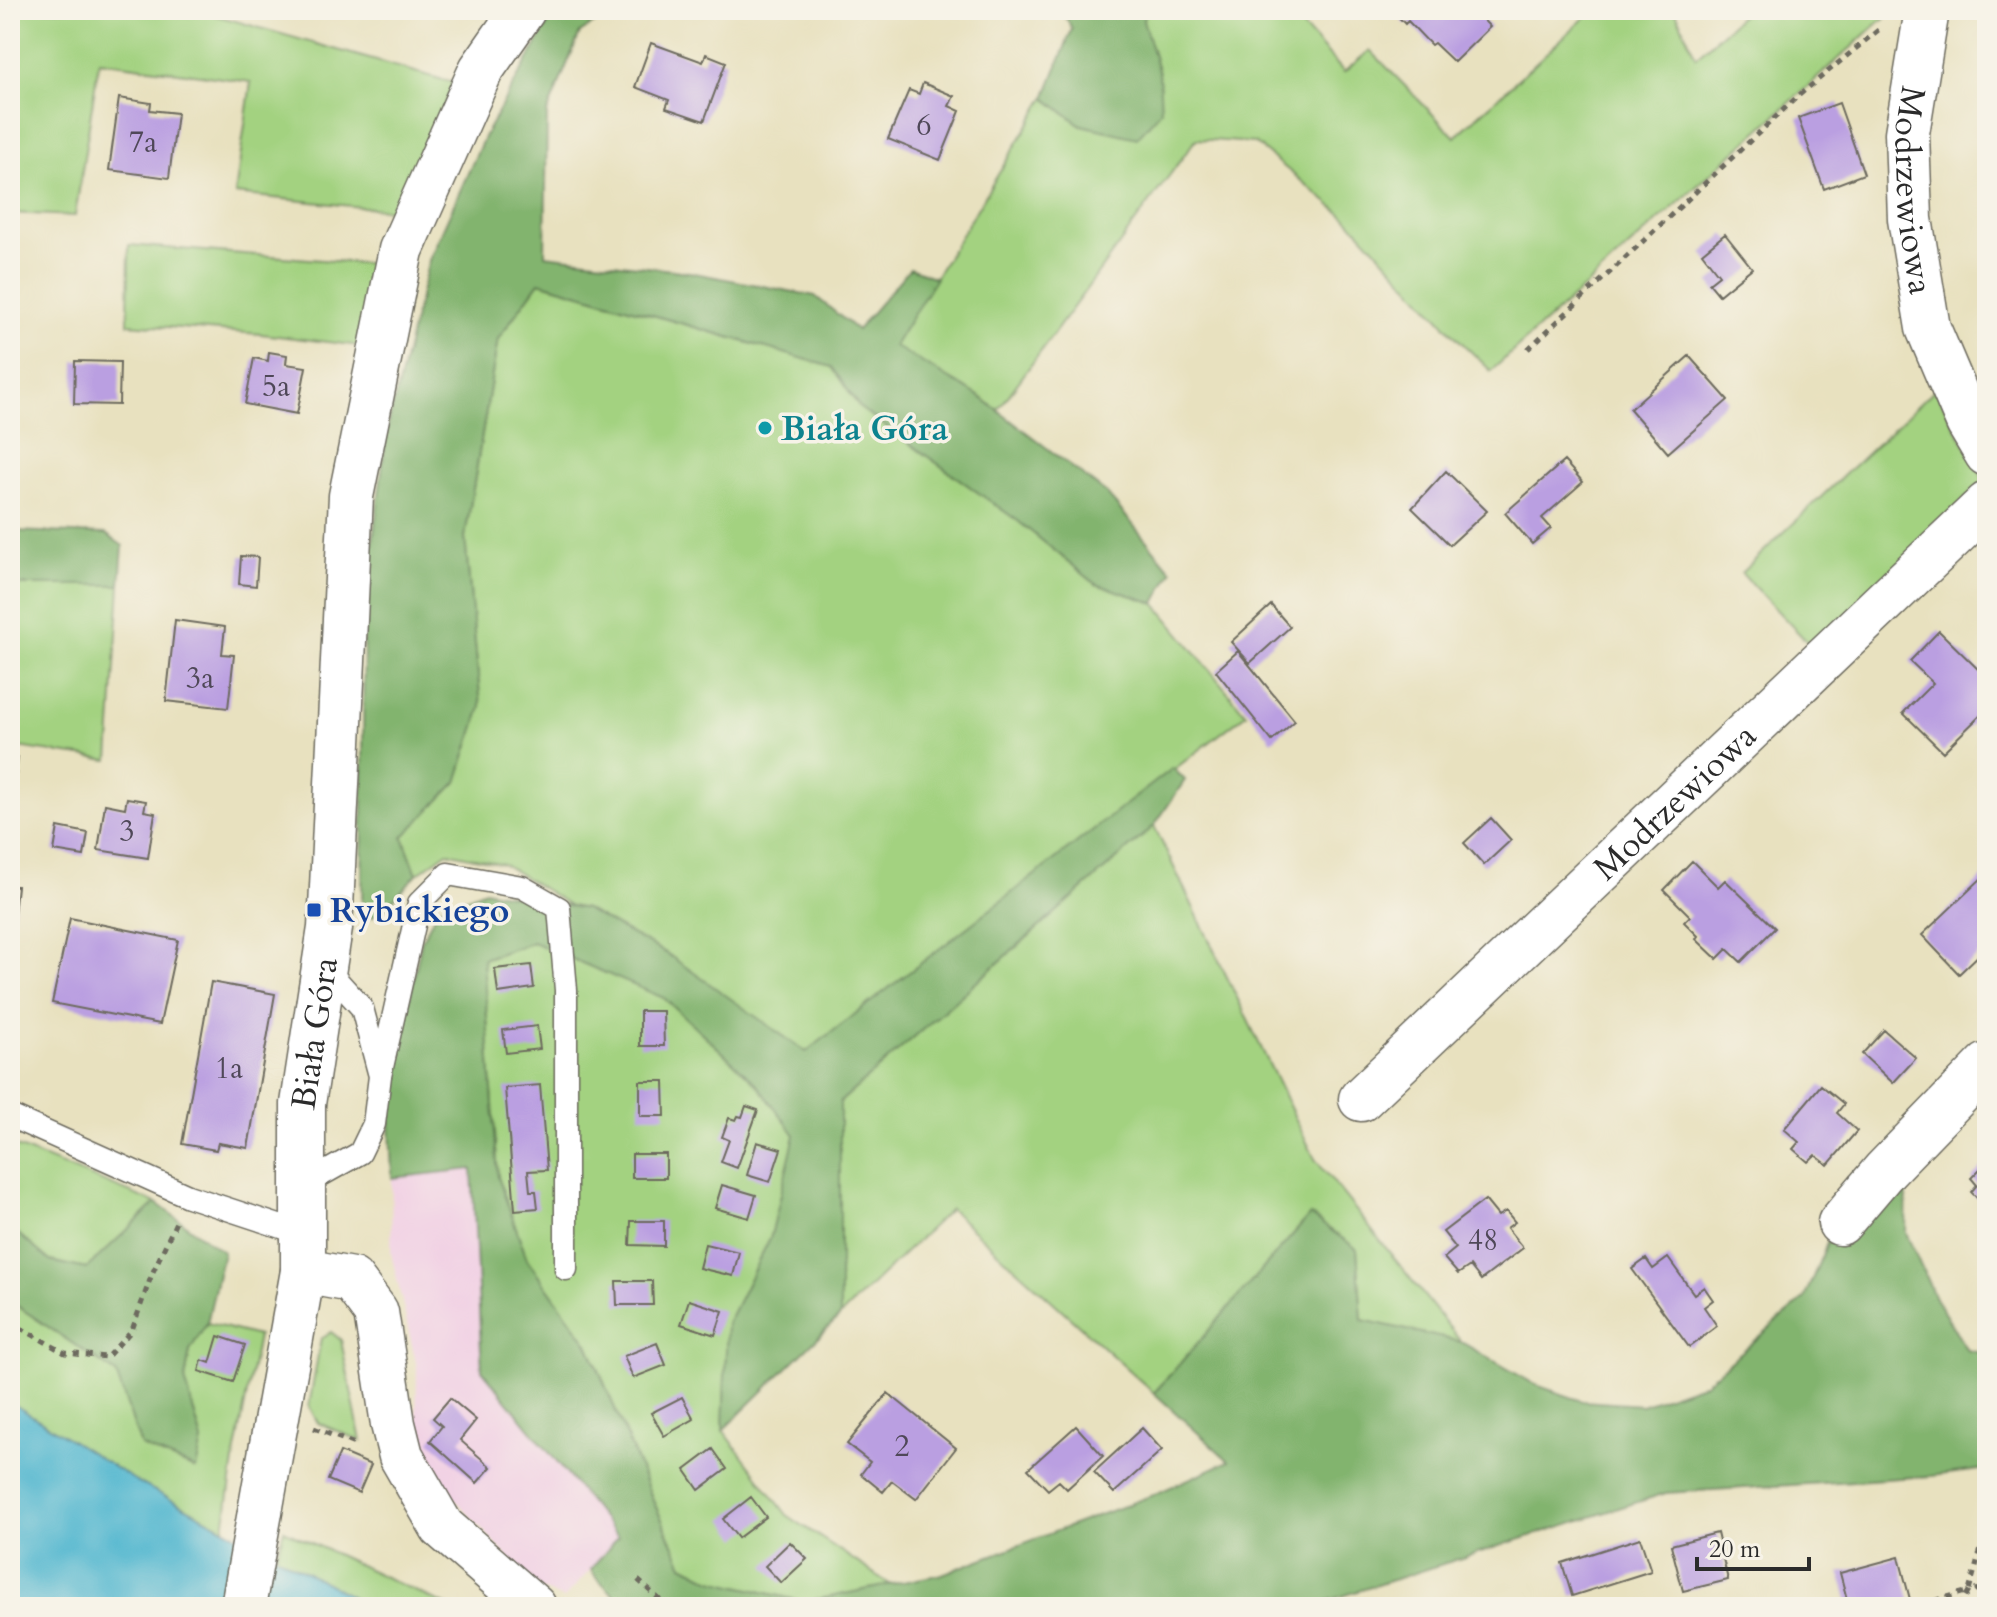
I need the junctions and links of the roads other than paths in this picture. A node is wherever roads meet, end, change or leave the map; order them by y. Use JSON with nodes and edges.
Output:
{"nodes":[{"id":1,"x":523,"y":10,"type":"edge"},
{"id":2,"x":1909,"y":17,"type":"edge"},
{"id":3,"x":1987,"y":454,"type":"edge"},
{"id":4,"x":1987,"y":504,"type":"edge"},
{"id":5,"x":325,"y":967,"type":"junction"},
{"id":6,"x":1987,"y":1065,"type":"edge"},
{"id":7,"x":380,"y":1076,"type":"junction"},
{"id":8,"x":1361,"y":1099,"type":"dead end"},
{"id":9,"x":10,"y":1116,"type":"edge"},
{"id":10,"x":303,"y":1185,"type":"junction"},
{"id":11,"x":1840,"y":1223,"type":"dead end"},
{"id":12,"x":303,"y":1253,"type":"junction"},
{"id":13,"x":566,"y":1269,"type":"dead end"},
{"id":14,"x":243,"y":1607,"type":"edge"},
{"id":15,"x":534,"y":1607,"type":"edge"}],
"edges":[{"from":1,"to":5,"type":"street","name":"Biała Góra"},
{"from":2,"to":3,"type":"street","name":"Modrzewiowa"},
{"from":4,"to":8,"type":"street","name":"Modrzewiowa"},
{"from":5,"to":7,"type":"lane"},
{"from":5,"to":10,"type":"street","name":"Biała Góra"},
{"from":6,"to":11,"type":"street"},
{"from":7,"to":10,"type":"lane"},
{"from":7,"to":13,"type":"lane"},
{"from":9,"to":12,"type":"lane"},
{"from":10,"to":12,"type":"street","name":"Biała Góra"},
{"from":12,"to":14,"type":"street","name":"Biała Góra"},
{"from":12,"to":15,"type":"street"}]}
